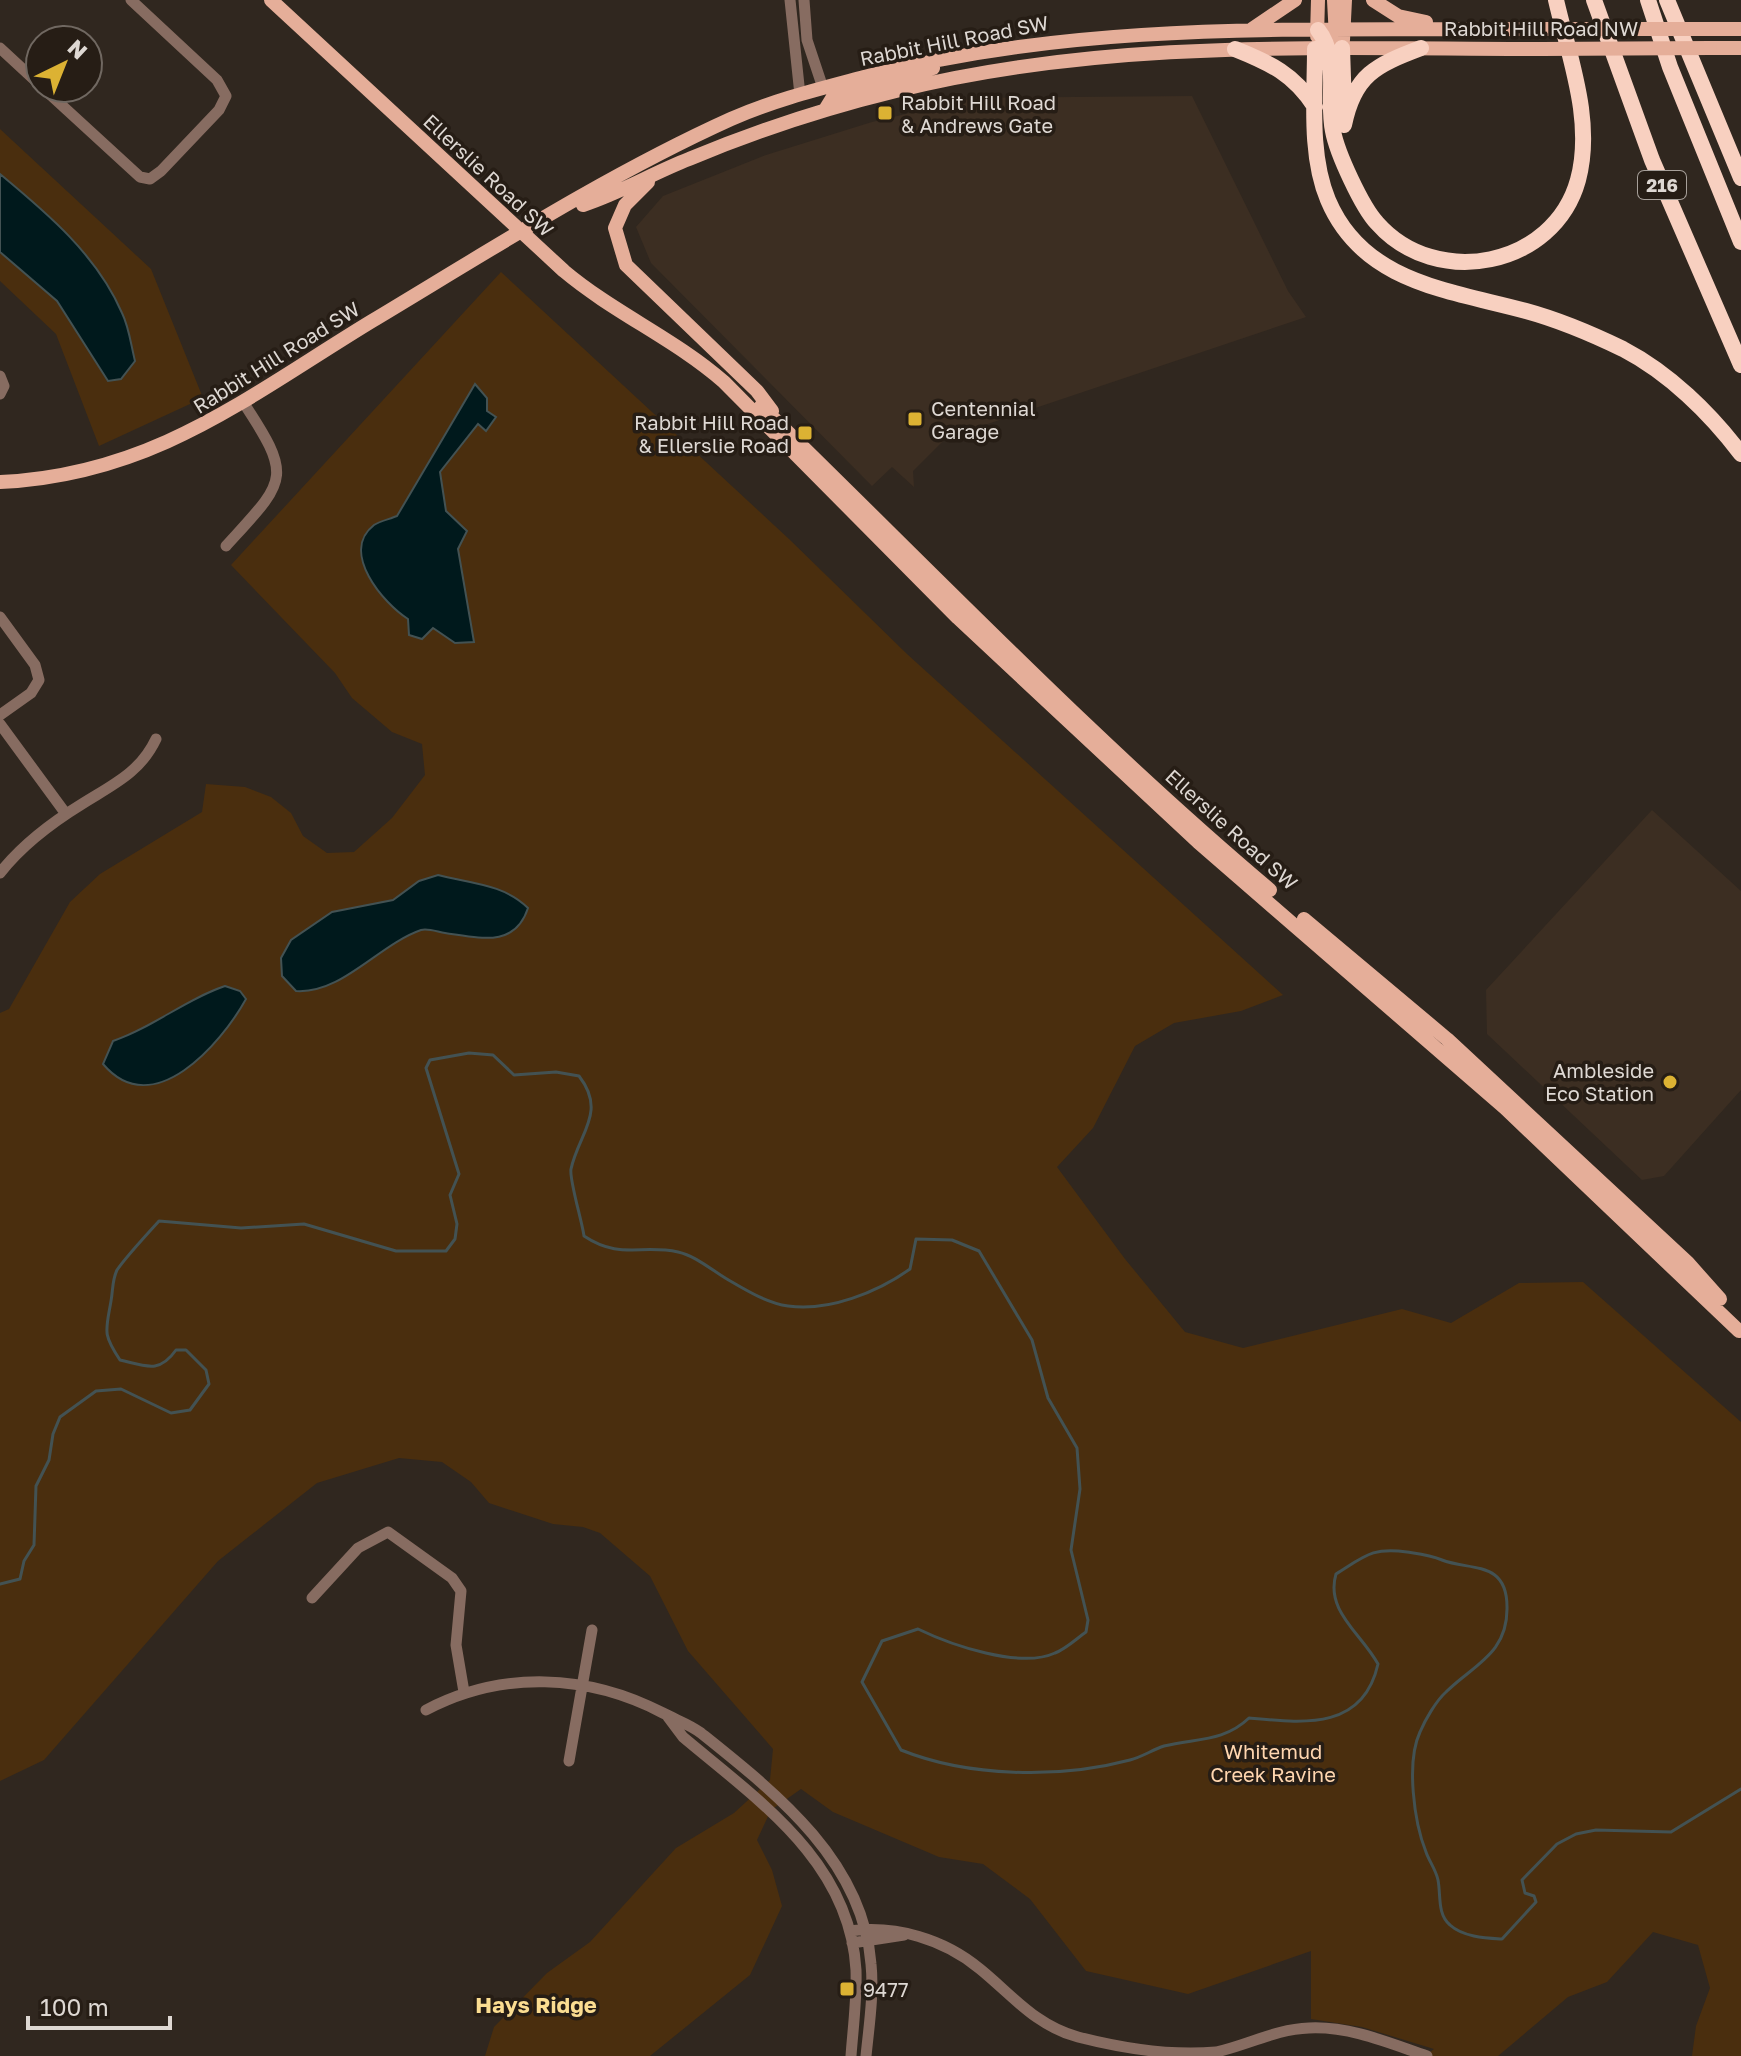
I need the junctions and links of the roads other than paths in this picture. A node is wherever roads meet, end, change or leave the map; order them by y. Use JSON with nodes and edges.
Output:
{"nodes":[{"id":1,"x":131,"y":0,"type":"edge"},
{"id":2,"x":271,"y":0,"type":"edge"},
{"id":3,"x":790,"y":0,"type":"edge"},
{"id":4,"x":804,"y":0,"type":"edge"},
{"id":5,"x":1295,"y":0,"type":"edge"},
{"id":6,"x":1318,"y":0,"type":"edge"},
{"id":7,"x":1334,"y":0,"type":"edge"},
{"id":8,"x":1345,"y":0,"type":"edge"},
{"id":9,"x":1373,"y":0,"type":"edge"},
{"id":10,"x":1556,"y":0,"type":"edge"},
{"id":11,"x":1594,"y":0,"type":"edge"},
{"id":12,"x":1648,"y":0,"type":"edge"},
{"id":13,"x":1667,"y":0,"type":"edge"},
{"id":14,"x":1450,"y":27,"type":"junction"},
{"id":15,"x":1741,"y":29,"type":"edge"},
{"id":16,"x":1332,"y":30,"type":"junction"},
{"id":17,"x":1248,"y":31,"type":"junction"},
{"id":18,"x":0,"y":48,"type":"edge"},
{"id":19,"x":1328,"y":48,"type":"junction"},
{"id":20,"x":1421,"y":48,"type":"junction"},
{"id":21,"x":1741,"y":48,"type":"edge"},
{"id":22,"x":1235,"y":49,"type":"junction"},
{"id":23,"x":955,"y":56,"type":"junction"},
{"id":24,"x":24,"y":70,"type":"edge"},
{"id":25,"x":823,"y":88,"type":"junction"},
{"id":26,"x":800,"y":95,"type":"junction"},
{"id":27,"x":61,"y":104,"type":"edge"},
{"id":28,"x":1315,"y":107,"type":"junction"},
{"id":29,"x":825,"y":110,"type":"junction"},
{"id":30,"x":1344,"y":125,"type":"junction"},
{"id":31,"x":1346,"y":162,"type":"junction"},
{"id":32,"x":659,"y":172,"type":"junction"},
{"id":33,"x":1741,"y":178,"type":"edge"},
{"id":34,"x":554,"y":214,"type":"junction"},
{"id":35,"x":523,"y":233,"type":"junction"},
{"id":36,"x":1741,"y":242,"type":"edge"},
{"id":37,"x":696,"y":358,"type":"junction"},
{"id":38,"x":1741,"y":365,"type":"edge"},
{"id":39,"x":0,"y":376,"type":"edge"},
{"id":40,"x":0,"y":394,"type":"edge"},
{"id":41,"x":243,"y":402,"type":"junction"},
{"id":42,"x":792,"y":436,"type":"junction"},
{"id":43,"x":1741,"y":454,"type":"edge"},
{"id":44,"x":0,"y":482,"type":"edge"},
{"id":45,"x":226,"y":546,"type":"dead end"},
{"id":46,"x":0,"y":617,"type":"edge"},
{"id":47,"x":0,"y":715,"type":"edge"},
{"id":48,"x":0,"y":724,"type":"edge"},
{"id":49,"x":156,"y":739,"type":"dead end"},
{"id":50,"x":66,"y":814,"type":"junction"},
{"id":51,"x":0,"y":873,"type":"edge"},
{"id":52,"x":1740,"y":1332,"type":"edge"},
{"id":53,"x":312,"y":1598,"type":"dead end"},
{"id":54,"x":592,"y":1630,"type":"dead end"},
{"id":55,"x":581,"y":1685,"type":"junction"},
{"id":56,"x":464,"y":1692,"type":"junction"},
{"id":57,"x":426,"y":1710,"type":"dead end"},
{"id":58,"x":667,"y":1715,"type":"junction"},
{"id":59,"x":569,"y":1761,"type":"dead end"},
{"id":60,"x":868,"y":1935,"type":"junction"},
{"id":61,"x":851,"y":1937,"type":"junction"},
{"id":62,"x":1208,"y":2055,"type":"edge"},
{"id":63,"x":851,"y":2056,"type":"edge"},
{"id":64,"x":866,"y":2056,"type":"edge"},
{"id":65,"x":1427,"y":2056,"type":"edge"}],
"edges":[{"from":1,"to":27,"type":"street"},
{"from":2,"to":35,"type":"main road","name":"Ellerslie Road SW"},
{"from":3,"to":26,"type":"street"},
{"from":4,"to":25,"type":"street"},
{"from":5,"to":17,"type":"main road"},
{"from":6,"to":16,"type":"main road"},
{"from":7,"to":16,"type":"main road"},
{"from":8,"to":16,"type":"main road"},
{"from":9,"to":14,"type":"main road"},
{"from":10,"to":31,"type":"highway"},
{"from":11,"to":38,"type":"highway","number":"216"},
{"from":12,"to":36,"type":"highway","number":"216"},
{"from":13,"to":33,"type":"highway"},
{"from":14,"to":15,"type":"main road","name":"Rabbit Hill Road NW","bridge":true},
{"from":14,"to":16,"type":"main road","name":"Rabbit Hill Road NW"},
{"from":16,"to":17,"type":"main road","name":"Rabbit Hill Road SW"},
{"from":16,"to":19,"type":"highway"},
{"from":16,"to":19,"type":"main road"},
{"from":17,"to":23,"type":"main road","name":"Rabbit Hill Road SW"},
{"from":18,"to":24,"type":"street"},
{"from":19,"to":20,"type":"main road","name":"Rabbit Hill Road NW"},
{"from":19,"to":22,"type":"main road","name":"Rabbit Hill Road SW"},
{"from":19,"to":28,"type":"highway"},
{"from":19,"to":30,"type":"highway"},
{"from":19,"to":31,"type":"highway"},
{"from":20,"to":21,"type":"main road","name":"Rabbit Hill Road NW","bridge":true},
{"from":20,"to":30,"type":"highway"},
{"from":22,"to":28,"type":"highway"},
{"from":22,"to":29,"type":"main road","name":"Rabbit Hill Road SW"},
{"from":23,"to":25,"type":"main road","name":"Rabbit Hill Road SW"},
{"from":23,"to":29,"type":"main road"},
{"from":25,"to":26,"type":"main road","name":"Rabbit Hill Road SW"},
{"from":26,"to":34,"type":"main road","name":"Rabbit Hill Road SW"},
{"from":28,"to":43,"type":"highway"},
{"from":29,"to":32,"type":"main road","name":"Rabbit Hill Road SW"},
{"from":30,"to":31,"type":"highway"},
{"from":32,"to":34,"type":"main road","name":"Rabbit Hill Road SW"},
{"from":32,"to":42,"type":"main road"},
{"from":34,"to":35,"type":"main road","name":"Rabbit Hill Road SW"},
{"from":35,"to":37,"type":"main road","name":"Ellerslie Road SW"},
{"from":35,"to":41,"type":"main road","name":"Rabbit Hill Road SW"},
{"from":37,"to":42,"type":"main road","name":"Ellerslie Road SW"},
{"from":37,"to":52,"type":"main road","name":"Ellerslie Road SW"},
{"from":39,"to":40,"type":"street"},
{"from":41,"to":44,"type":"main road","name":"Rabbit Hill Road SW"},
{"from":41,"to":45,"type":"street"},
{"from":42,"to":52,"type":"main road","name":"Ellerslie Road SW"},
{"from":46,"to":47,"type":"street"},
{"from":48,"to":50,"type":"street"},
{"from":49,"to":50,"type":"street"},
{"from":50,"to":51,"type":"street"},
{"from":53,"to":56,"type":"street"},
{"from":54,"to":55,"type":"street"},
{"from":55,"to":56,"type":"street"},
{"from":55,"to":58,"type":"street"},
{"from":55,"to":59,"type":"street"},
{"from":56,"to":57,"type":"street"},
{"from":58,"to":60,"type":"street"},
{"from":58,"to":61,"type":"street"},
{"from":60,"to":61,"type":"street"},
{"from":60,"to":62,"type":"street"},
{"from":60,"to":64,"type":"street"},
{"from":61,"to":63,"type":"street"},
{"from":62,"to":65,"type":"street"}]}
